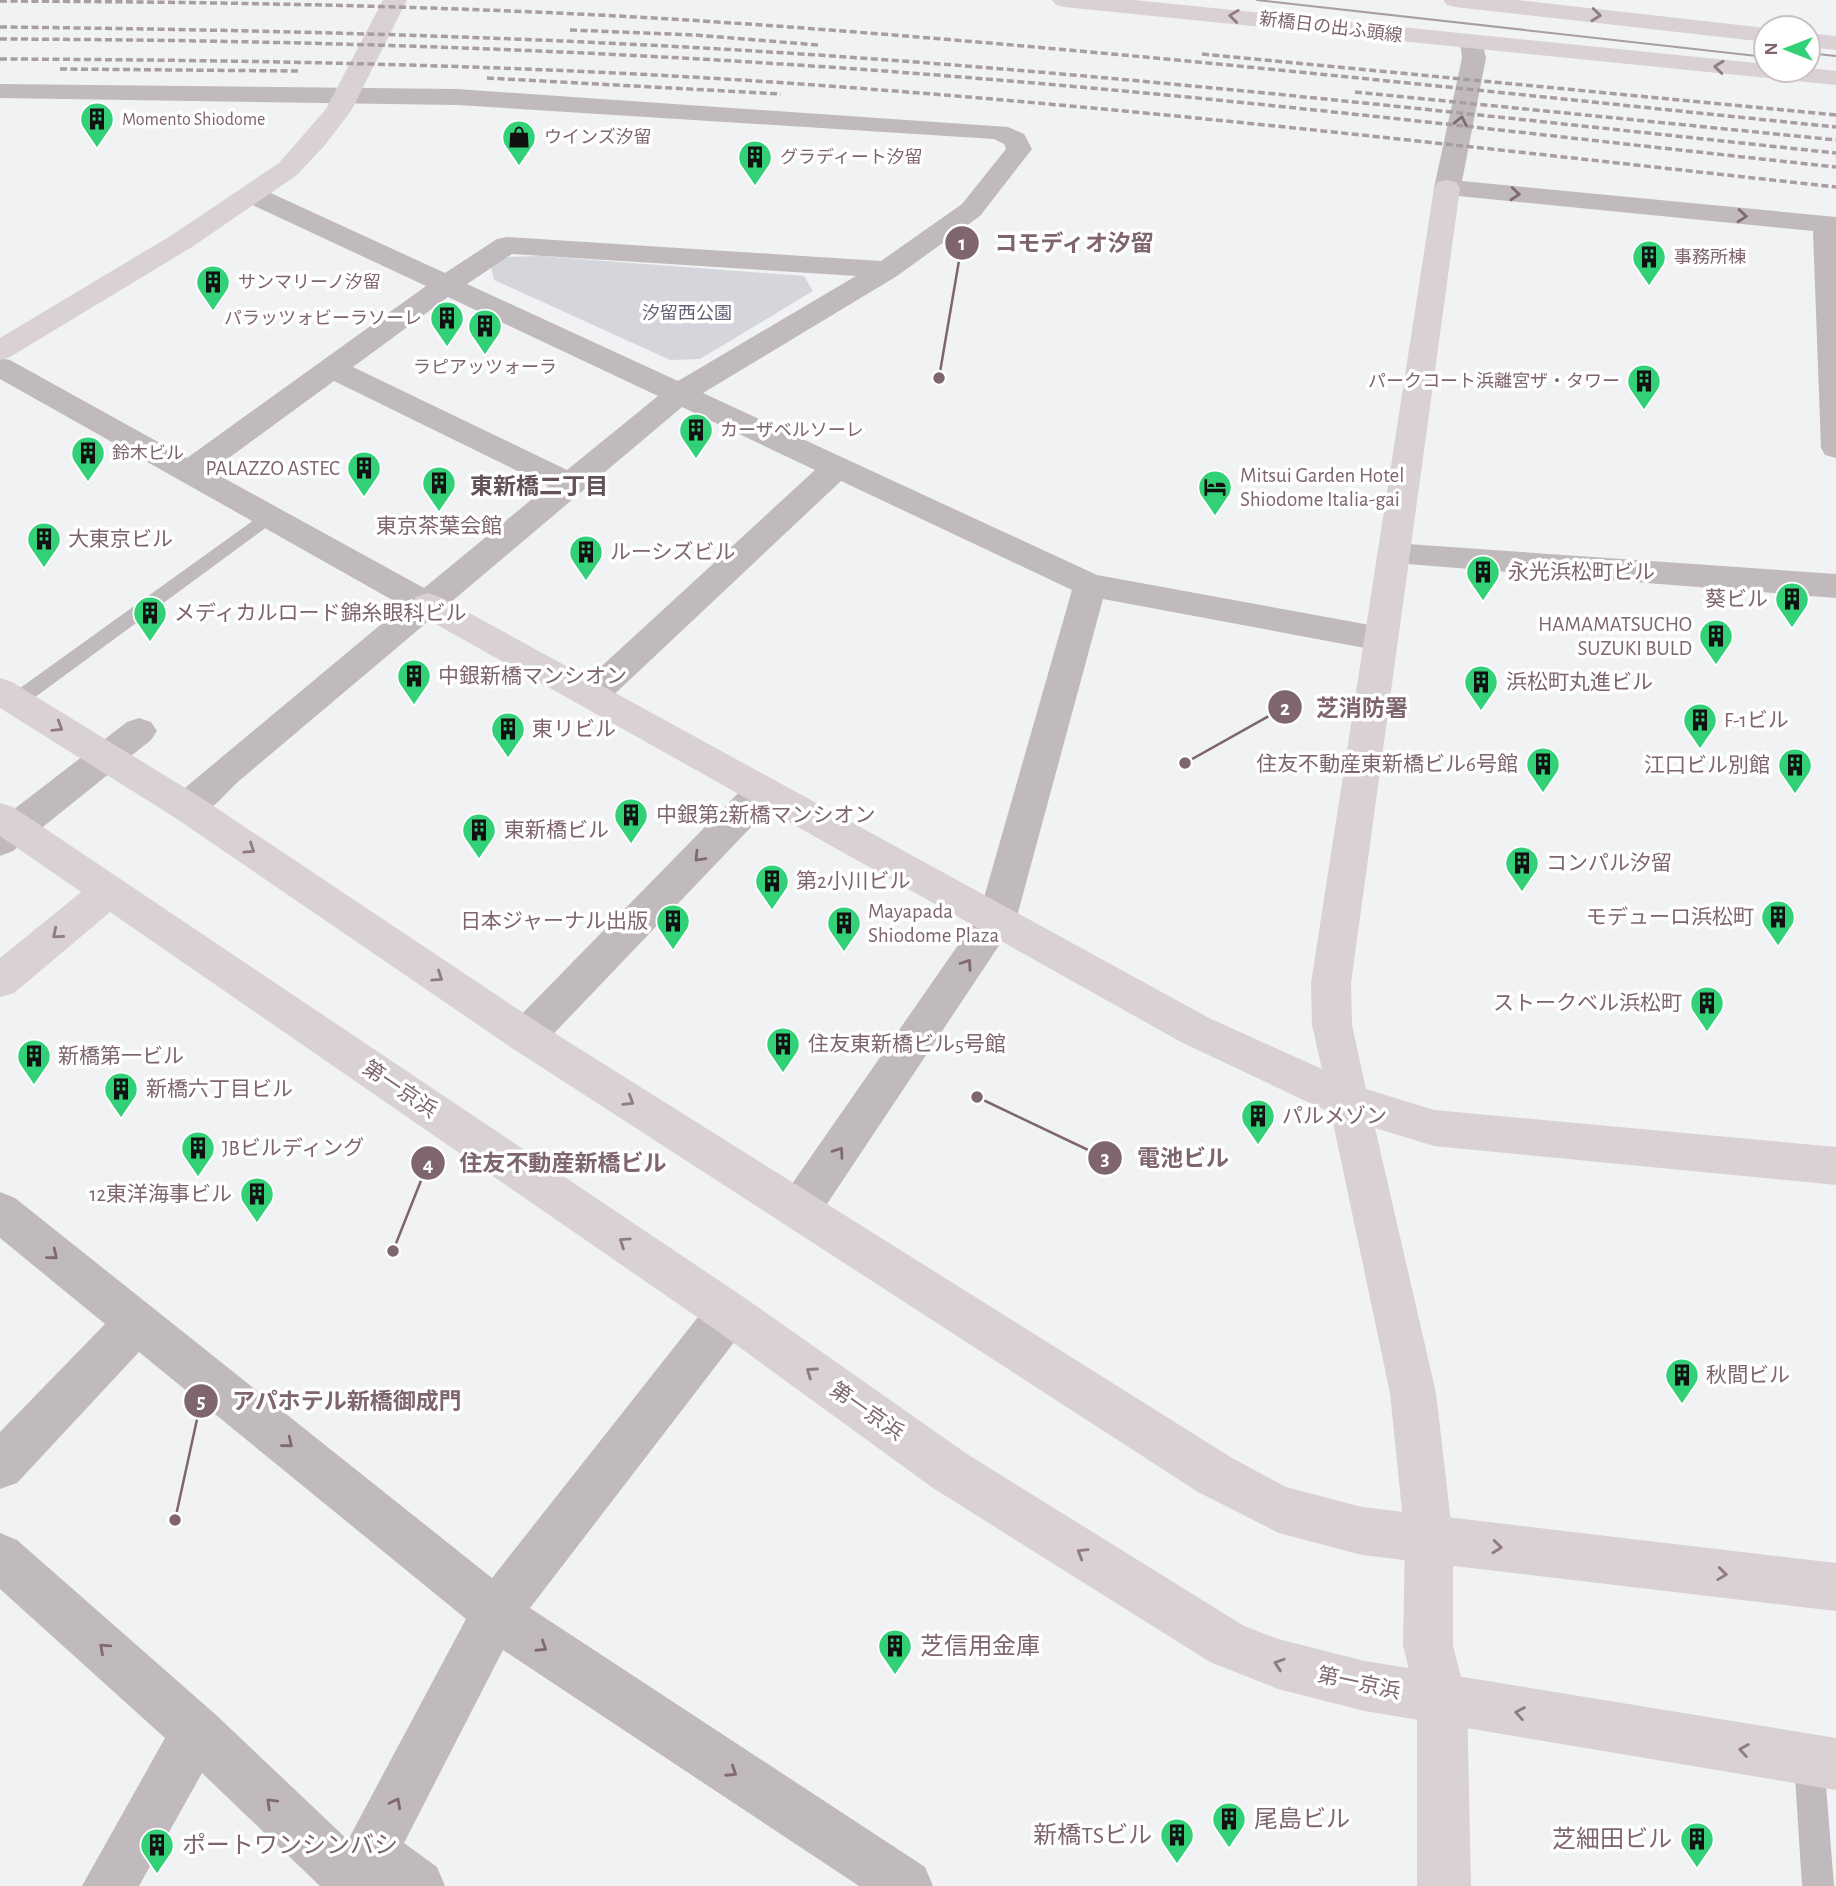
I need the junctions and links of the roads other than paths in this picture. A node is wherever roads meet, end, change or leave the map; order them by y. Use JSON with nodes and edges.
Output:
{"nodes":[{"id":1,"x":395,"y":0,"type":"edge"},
{"id":2,"x":1064,"y":0,"type":"edge"},
{"id":3,"x":1455,"y":0,"type":"edge"},
{"id":4,"x":1752,"y":33,"type":"edge"},
{"id":5,"x":1472,"y":42,"type":"junction"},
{"id":6,"x":1836,"y":78,"type":"edge"},
{"id":7,"x":0,"y":91,"type":"edge"},
{"id":8,"x":1447,"y":188,"type":"junction"},
{"id":9,"x":253,"y":195,"type":"junction"},
{"id":10,"x":1831,"y":225,"type":"edge"},
{"id":11,"x":887,"y":270,"type":"junction"},
{"id":12,"x":446,"y":285,"type":"junction"},
{"id":13,"x":0,"y":351,"type":"edge"},
{"id":14,"x":0,"y":367,"type":"edge"},
{"id":15,"x":332,"y":368,"type":"junction"},
{"id":16,"x":679,"y":394,"type":"junction"},
{"id":17,"x":1834,"y":415,"type":"edge"},
{"id":18,"x":1836,"y":448,"type":"edge"},
{"id":19,"x":836,"y":468,"type":"junction"},
{"id":20,"x":188,"y":472,"type":"junction"},
{"id":21,"x":569,"y":484,"type":"junction"},
{"id":22,"x":268,"y":516,"type":"junction"},
{"id":23,"x":1393,"y":554,"type":"junction"},
{"id":24,"x":1090,"y":585,"type":"junction"},
{"id":25,"x":1836,"y":586,"type":"edge"},
{"id":26,"x":428,"y":605,"type":"junction"},
{"id":27,"x":1381,"y":639,"type":"junction"},
{"id":28,"x":592,"y":695,"type":"junction"},
{"id":29,"x":8,"y":696,"type":"edge"},
{"id":30,"x":139,"y":731,"type":"dead end"},
{"id":31,"x":763,"y":791,"type":"junction"},
{"id":32,"x":187,"y":807,"type":"junction"},
{"id":33,"x":0,"y":817,"type":"edge"},
{"id":34,"x":0,"y":841,"type":"edge"},
{"id":35,"x":109,"y":891,"type":"junction"},
{"id":36,"x":997,"y":920,"type":"junction"},
{"id":37,"x":0,"y":981,"type":"edge"},
{"id":38,"x":526,"y":1037,"type":"junction"},
{"id":39,"x":1350,"y":1102,"type":"junction"},
{"id":40,"x":1836,"y":1166,"type":"edge"},
{"id":41,"x":800,"y":1208,"type":"junction"},
{"id":42,"x":0,"y":1212,"type":"edge"},
{"id":43,"x":729,"y":1313,"type":"junction"},
{"id":44,"x":137,"y":1323,"type":"junction"},
{"id":45,"x":0,"y":1466,"type":"edge"},
{"id":46,"x":1429,"y":1540,"type":"junction"},
{"id":47,"x":0,"y":1556,"type":"edge"},
{"id":48,"x":1836,"y":1587,"type":"edge"},
{"id":49,"x":496,"y":1612,"type":"junction"},
{"id":50,"x":1441,"y":1700,"type":"junction"},
{"id":51,"x":197,"y":1732,"type":"junction"},
{"id":52,"x":1823,"y":1762,"type":"edge"},
{"id":53,"x":360,"y":1874,"type":"edge"},
{"id":54,"x":109,"y":1886,"type":"edge"},
{"id":55,"x":418,"y":1886,"type":"edge"},
{"id":56,"x":906,"y":1886,"type":"edge"},
{"id":57,"x":1444,"y":1886,"type":"edge"},
{"id":58,"x":1818,"y":1886,"type":"edge"}],
"edges":[{"from":1,"to":9,"type":"main road"},
{"from":5,"to":2,"type":"main road","name":"新橋日の出ふ頭線","one_way":true},
{"from":3,"to":4,"type":"main road","one_way":true},
{"from":6,"to":5,"type":"main road","name":"新橋日の出ふ頭線","one_way":true},
{"from":8,"to":5,"type":"street","one_way":true},
{"from":7,"to":11,"type":"street"},
{"from":8,"to":10,"type":"street","one_way":true},
{"from":8,"to":23,"type":"main road"},
{"from":9,"to":12,"type":"street"},
{"from":9,"to":13,"type":"main road"},
{"from":10,"to":17,"type":"street"},
{"from":11,"to":12,"type":"street"},
{"from":11,"to":16,"type":"street"},
{"from":12,"to":15,"type":"street"},
{"from":12,"to":16,"type":"street"},
{"from":14,"to":20,"type":"street"},
{"from":15,"to":20,"type":"street"},
{"from":15,"to":21,"type":"street"},
{"from":16,"to":19,"type":"street"},
{"from":16,"to":21,"type":"street"},
{"from":17,"to":18,"type":"street"},
{"from":19,"to":24,"type":"street"},
{"from":19,"to":28,"type":"street"},
{"from":20,"to":22,"type":"street"},
{"from":21,"to":26,"type":"street"},
{"from":22,"to":26,"type":"street"},
{"from":22,"to":29,"type":"lane"},
{"from":23,"to":25,"type":"street"},
{"from":23,"to":27,"type":"main road"},
{"from":24,"to":27,"type":"street"},
{"from":24,"to":36,"type":"street"},
{"from":26,"to":28,"type":"main road"},
{"from":26,"to":32,"type":"street"},
{"from":27,"to":39,"type":"main road"},
{"from":28,"to":31,"type":"main road"},
{"from":29,"to":32,"type":"main road","one_way":true},
{"from":30,"to":34,"type":"street"},
{"from":31,"to":36,"type":"main road"},
{"from":31,"to":38,"type":"street","one_way":true},
{"from":32,"to":38,"type":"main road","one_way":true},
{"from":33,"to":35,"type":"main road","name":"第一京浜"},
{"from":35,"to":37,"type":"main road","one_way":true},
{"from":43,"to":35,"type":"main road","name":"第一京浜","one_way":true},
{"from":36,"to":39,"type":"main road"},
{"from":41,"to":36,"type":"street","one_way":true},
{"from":38,"to":41,"type":"main road","one_way":true},
{"from":39,"to":40,"type":"main road"},
{"from":39,"to":46,"type":"main road"},
{"from":41,"to":46,"type":"main road"},
{"from":42,"to":44,"type":"street","one_way":true},
{"from":43,"to":49,"type":"street"},
{"from":50,"to":43,"type":"main road","name":"第一京浜","one_way":true},
{"from":44,"to":45,"type":"street"},
{"from":44,"to":49,"type":"street","one_way":true},
{"from":46,"to":48,"type":"main road","one_way":true},
{"from":46,"to":50,"type":"main road"},
{"from":51,"to":47,"type":"street","one_way":true},
{"from":53,"to":49,"type":"street","one_way":true},
{"from":49,"to":56,"type":"street","one_way":true},
{"from":52,"to":50,"type":"main road","name":"第一京浜","one_way":true},
{"from":50,"to":57,"type":"main road"},
{"from":53,"to":51,"type":"street","one_way":true},
{"from":51,"to":54,"type":"street"},
{"from":52,"to":58,"type":"lane"},
{"from":53,"to":55,"type":"street"}]}
